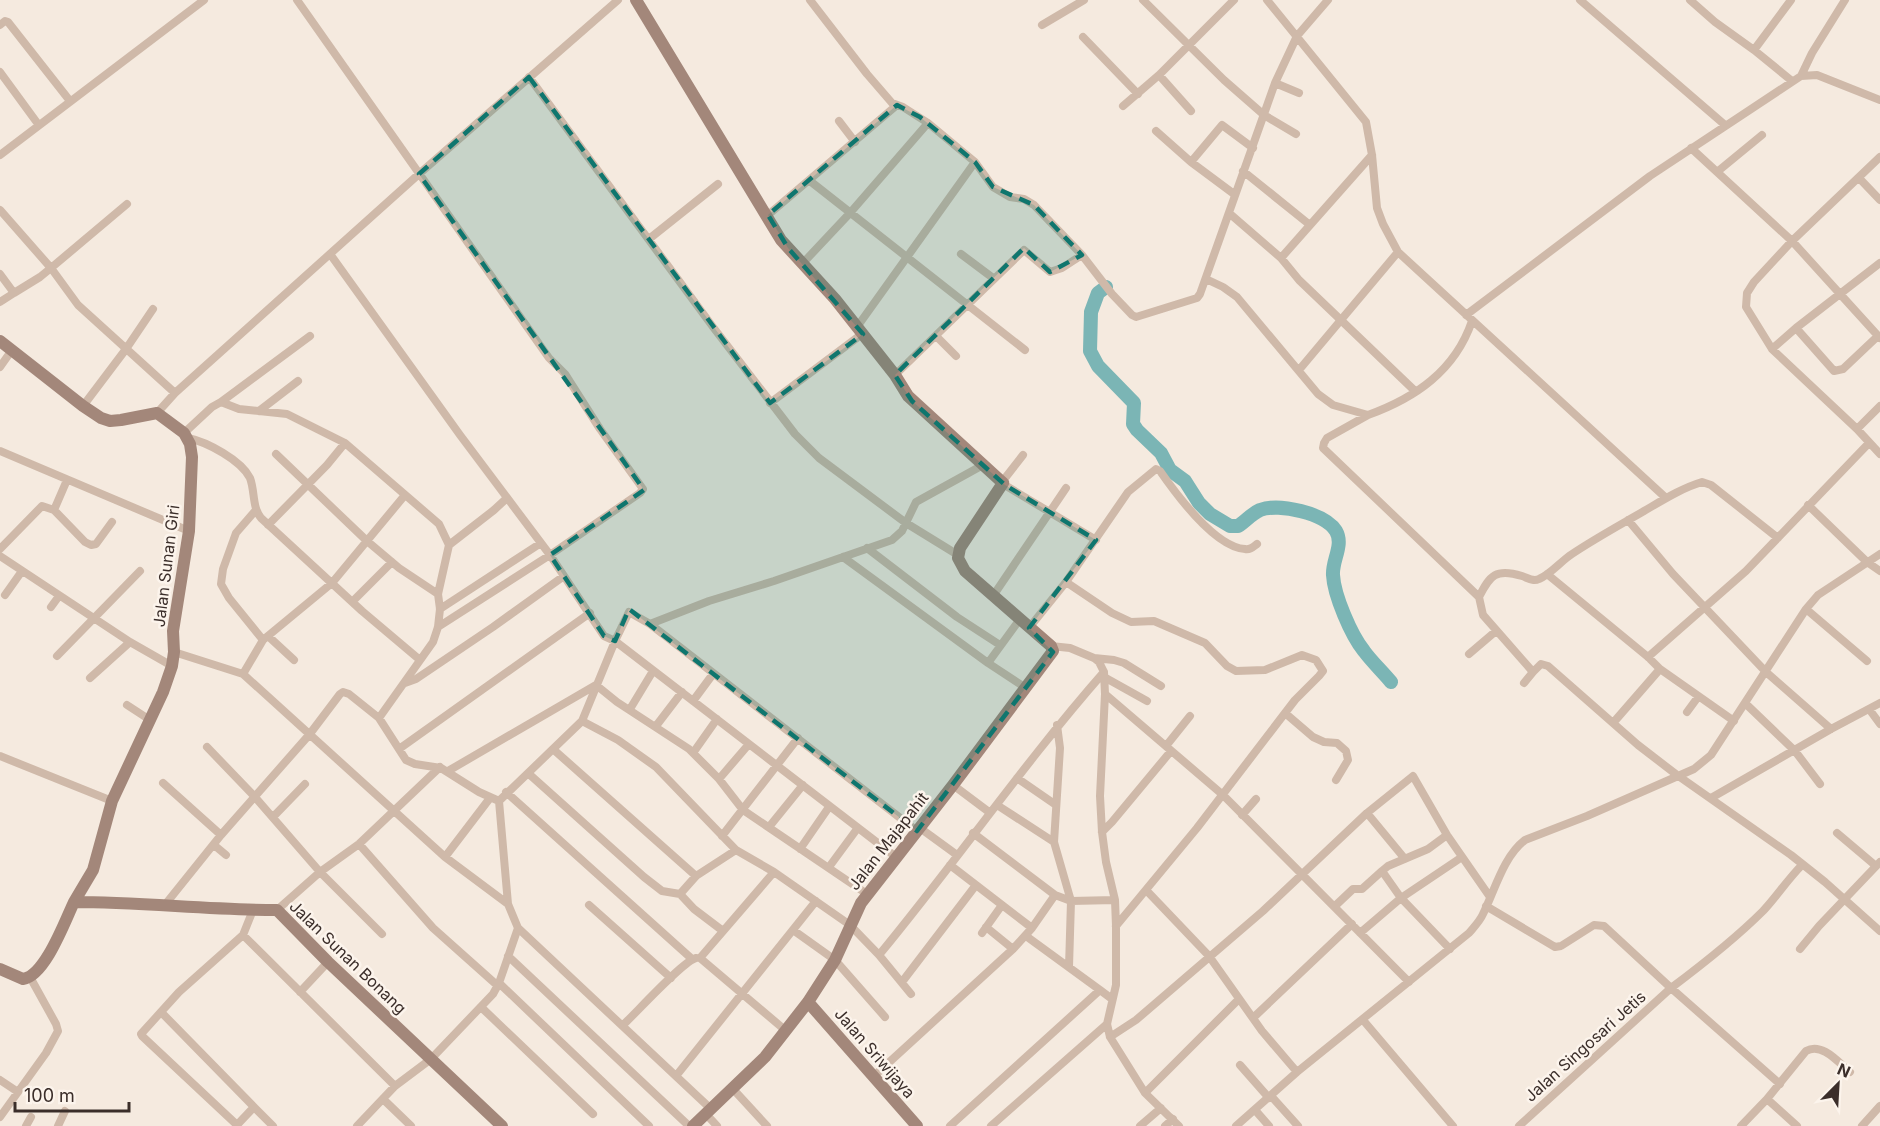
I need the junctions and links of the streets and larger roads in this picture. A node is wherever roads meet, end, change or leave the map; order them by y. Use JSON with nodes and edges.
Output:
{"nodes":[{"id":1,"x":204,"y":0,"type":"edge"},
{"id":2,"x":297,"y":0,"type":"edge"},
{"id":3,"x":618,"y":0,"type":"edge"},
{"id":4,"x":636,"y":0,"type":"edge"},
{"id":5,"x":810,"y":0,"type":"edge"},
{"id":6,"x":1084,"y":0,"type":"edge"},
{"id":7,"x":1143,"y":0,"type":"edge"},
{"id":8,"x":1234,"y":0,"type":"edge"},
{"id":9,"x":1267,"y":0,"type":"edge"},
{"id":10,"x":1328,"y":0,"type":"edge"},
{"id":11,"x":1580,"y":0,"type":"edge"},
{"id":12,"x":1690,"y":0,"type":"edge"},
{"id":13,"x":1791,"y":0,"type":"edge"},
{"id":14,"x":1845,"y":0,"type":"edge"},
{"id":15,"x":1042,"y":25,"type":"dead end"},
{"id":16,"x":0,"y":26,"type":"edge"},
{"id":17,"x":1297,"y":36,"type":"junction"},
{"id":18,"x":1083,"y":37,"type":"dead end"},
{"id":19,"x":1190,"y":44,"type":"junction"},
{"id":20,"x":1754,"y":50,"type":"junction"},
{"id":21,"x":0,"y":72,"type":"edge"},
{"id":22,"x":1159,"y":75,"type":"junction"},
{"id":23,"x":1801,"y":76,"type":"junction"},
{"id":24,"x":529,"y":77,"type":"junction"},
{"id":25,"x":1792,"y":81,"type":"junction"},
{"id":26,"x":1275,"y":83,"type":"junction"},
{"id":27,"x":1299,"y":93,"type":"dead end"},
{"id":28,"x":1138,"y":94,"type":"junction"},
{"id":29,"x":1880,"y":100,"type":"edge"},
{"id":30,"x":70,"y":102,"type":"junction"},
{"id":31,"x":897,"y":105,"type":"junction"},
{"id":32,"x":1123,"y":106,"type":"dead end"},
{"id":33,"x":1191,"y":111,"type":"dead end"},
{"id":34,"x":1264,"y":115,"type":"junction"},
{"id":35,"x":839,"y":121,"type":"dead end"},
{"id":36,"x":927,"y":123,"type":"junction"},
{"id":37,"x":38,"y":124,"type":"junction"},
{"id":38,"x":1725,"y":125,"type":"junction"},
{"id":39,"x":1156,"y":131,"type":"dead end"},
{"id":40,"x":1296,"y":134,"type":"dead end"},
{"id":41,"x":1762,"y":135,"type":"dead end"},
{"id":42,"x":855,"y":142,"type":"junction"},
{"id":43,"x":1253,"y":148,"type":"junction"},
{"id":44,"x":1691,"y":148,"type":"junction"},
{"id":45,"x":0,"y":155,"type":"edge"},
{"id":46,"x":1372,"y":155,"type":"junction"},
{"id":47,"x":1880,"y":157,"type":"edge"},
{"id":48,"x":975,"y":162,"type":"junction"},
{"id":49,"x":1191,"y":162,"type":"junction"},
{"id":50,"x":1243,"y":171,"type":"junction"},
{"id":51,"x":1716,"y":172,"type":"junction"},
{"id":52,"x":419,"y":174,"type":"junction"},
{"id":53,"x":1859,"y":178,"type":"junction"},
{"id":54,"x":810,"y":181,"type":"junction"},
{"id":55,"x":718,"y":184,"type":"dead end"},
{"id":56,"x":1234,"y":194,"type":"junction"},
{"id":57,"x":1880,"y":200,"type":"edge"},
{"id":58,"x":127,"y":204,"type":"dead end"},
{"id":59,"x":0,"y":210,"type":"edge"},
{"id":60,"x":850,"y":213,"type":"junction"},
{"id":61,"x":1229,"y":213,"type":"junction"},
{"id":62,"x":768,"y":215,"type":"junction"},
{"id":63,"x":1310,"y":225,"type":"junction"},
{"id":64,"x":649,"y":238,"type":"junction"},
{"id":65,"x":1792,"y":241,"type":"junction"},
{"id":66,"x":1398,"y":252,"type":"junction"},
{"id":67,"x":330,"y":254,"type":"junction"},
{"id":68,"x":961,"y":254,"type":"dead end"},
{"id":69,"x":1082,"y":255,"type":"junction"},
{"id":70,"x":907,"y":258,"type":"junction"},
{"id":71,"x":1281,"y":258,"type":"junction"},
{"id":72,"x":803,"y":263,"type":"junction"},
{"id":73,"x":1880,"y":263,"type":"edge"},
{"id":74,"x":51,"y":268,"type":"junction"},
{"id":75,"x":0,"y":274,"type":"edge"},
{"id":76,"x":993,"y":278,"type":"junction"},
{"id":77,"x":1206,"y":279,"type":"junction"},
{"id":78,"x":14,"y":293,"type":"junction"},
{"id":79,"x":1839,"y":294,"type":"junction"},
{"id":80,"x":0,"y":302,"type":"edge"},
{"id":81,"x":967,"y":303,"type":"junction"},
{"id":82,"x":153,"y":309,"type":"dead end"},
{"id":83,"x":1469,"y":318,"type":"junction"},
{"id":84,"x":1341,"y":320,"type":"junction"},
{"id":85,"x":1796,"y":328,"type":"junction"},
{"id":86,"x":860,"y":331,"type":"junction"},
{"id":87,"x":310,"y":336,"type":"dead end"},
{"id":88,"x":936,"y":336,"type":"junction"},
{"id":89,"x":1879,"y":337,"type":"edge"},
{"id":90,"x":0,"y":341,"type":"edge"},
{"id":91,"x":126,"y":349,"type":"junction"},
{"id":92,"x":1772,"y":349,"type":"junction"},
{"id":93,"x":12,"y":350,"type":"junction"},
{"id":94,"x":1025,"y":350,"type":"dead end"},
{"id":95,"x":956,"y":356,"type":"dead end"},
{"id":96,"x":0,"y":367,"type":"edge"},
{"id":97,"x":1299,"y":370,"type":"junction"},
{"id":98,"x":895,"y":375,"type":"junction"},
{"id":99,"x":298,"y":381,"type":"dead end"},
{"id":100,"x":1415,"y":391,"type":"junction"},
{"id":101,"x":175,"y":393,"type":"junction"},
{"id":102,"x":221,"y":402,"type":"junction"},
{"id":103,"x":770,"y":403,"type":"junction"},
{"id":104,"x":83,"y":406,"type":"junction"},
{"id":105,"x":1880,"y":406,"type":"edge"},
{"id":106,"x":259,"y":411,"type":"junction"},
{"id":107,"x":157,"y":413,"type":"junction"},
{"id":108,"x":1368,"y":416,"type":"junction"},
{"id":109,"x":1857,"y":429,"type":"junction"},
{"id":110,"x":186,"y":435,"type":"junction"},
{"id":111,"x":345,"y":443,"type":"junction"},
{"id":112,"x":1869,"y":443,"type":"junction"},
{"id":113,"x":0,"y":451,"type":"edge"},
{"id":114,"x":276,"y":454,"type":"dead end"},
{"id":115,"x":1880,"y":454,"type":"edge"},
{"id":116,"x":1023,"y":455,"type":"dead end"},
{"id":117,"x":983,"y":465,"type":"junction"},
{"id":118,"x":67,"y":480,"type":"junction"},
{"id":119,"x":1003,"y":483,"type":"junction"},
{"id":120,"x":307,"y":485,"type":"junction"},
{"id":121,"x":1066,"y":488,"type":"dead end"},
{"id":122,"x":405,"y":495,"type":"junction"},
{"id":123,"x":507,"y":498,"type":"junction"},
{"id":124,"x":1666,"y":498,"type":"junction"},
{"id":125,"x":1808,"y":505,"type":"junction"},
{"id":126,"x":54,"y":510,"type":"junction"},
{"id":127,"x":256,"y":510,"type":"junction"},
{"id":128,"x":1050,"y":512,"type":"junction"},
{"id":129,"x":1628,"y":520,"type":"junction"},
{"id":130,"x":112,"y":522,"type":"dead end"},
{"id":131,"x":906,"y":523,"type":"junction"},
{"id":132,"x":268,"y":525,"type":"junction"},
{"id":133,"x":189,"y":531,"type":"junction"},
{"id":134,"x":1778,"y":538,"type":"junction"},
{"id":135,"x":1096,"y":540,"type":"junction"},
{"id":136,"x":367,"y":541,"type":"junction"},
{"id":137,"x":541,"y":543,"type":"junction"},
{"id":138,"x":449,"y":544,"type":"junction"},
{"id":139,"x":1257,"y":544,"type":"dead end"},
{"id":140,"x":867,"y":548,"type":"junction"},
{"id":141,"x":0,"y":549,"type":"edge"},
{"id":142,"x":1880,"y":554,"type":"edge"},
{"id":143,"x":550,"y":555,"type":"junction"},
{"id":144,"x":958,"y":555,"type":"junction"},
{"id":145,"x":0,"y":556,"type":"edge"},
{"id":146,"x":843,"y":557,"type":"junction"},
{"id":147,"x":392,"y":562,"type":"junction"},
{"id":148,"x":1867,"y":562,"type":"junction"},
{"id":149,"x":22,"y":571,"type":"junction"},
{"id":150,"x":140,"y":571,"type":"dead end"},
{"id":151,"x":1880,"y":572,"type":"edge"},
{"id":152,"x":1547,"y":574,"type":"junction"},
{"id":153,"x":564,"y":576,"type":"junction"},
{"id":154,"x":1066,"y":582,"type":"junction"},
{"id":155,"x":332,"y":583,"type":"junction"},
{"id":156,"x":438,"y":594,"type":"junction"},
{"id":157,"x":5,"y":595,"type":"dead end"},
{"id":158,"x":59,"y":596,"type":"junction"},
{"id":159,"x":993,"y":596,"type":"junction"},
{"id":160,"x":1479,"y":597,"type":"junction"},
{"id":161,"x":353,"y":601,"type":"junction"},
{"id":162,"x":51,"y":607,"type":"dead end"},
{"id":163,"x":1705,"y":608,"type":"junction"},
{"id":164,"x":440,"y":609,"type":"junction"},
{"id":165,"x":1806,"y":609,"type":"junction"},
{"id":166,"x":590,"y":614,"type":"junction"},
{"id":167,"x":94,"y":618,"type":"junction"},
{"id":168,"x":650,"y":624,"type":"junction"},
{"id":169,"x":1024,"y":624,"type":"junction"},
{"id":170,"x":438,"y":627,"type":"junction"},
{"id":171,"x":1496,"y":631,"type":"junction"},
{"id":172,"x":265,"y":638,"type":"junction"},
{"id":173,"x":615,"y":641,"type":"junction"},
{"id":174,"x":130,"y":642,"type":"junction"},
{"id":175,"x":1000,"y":645,"type":"junction"},
{"id":176,"x":1051,"y":646,"type":"junction"},
{"id":177,"x":174,"y":652,"type":"junction"},
{"id":178,"x":1469,"y":654,"type":"dead end"},
{"id":179,"x":57,"y":656,"type":"dead end"},
{"id":180,"x":1648,"y":657,"type":"junction"},
{"id":181,"x":1094,"y":658,"type":"junction"},
{"id":182,"x":294,"y":660,"type":"dead end"},
{"id":183,"x":420,"y":660,"type":"junction"},
{"id":184,"x":1867,"y":661,"type":"dead end"},
{"id":185,"x":988,"y":663,"type":"junction"},
{"id":186,"x":172,"y":666,"type":"junction"},
{"id":187,"x":1660,"y":669,"type":"junction"},
{"id":188,"x":653,"y":671,"type":"junction"},
{"id":189,"x":1533,"y":672,"type":"junction"},
{"id":190,"x":1766,"y":672,"type":"junction"},
{"id":191,"x":243,"y":674,"type":"junction"},
{"id":192,"x":713,"y":674,"type":"junction"},
{"id":193,"x":1104,"y":675,"type":"junction"},
{"id":194,"x":90,"y":678,"type":"dead end"},
{"id":195,"x":405,"y":683,"type":"junction"},
{"id":196,"x":1524,"y":683,"type":"dead end"},
{"id":197,"x":596,"y":685,"type":"junction"},
{"id":198,"x":1161,"y":686,"type":"dead end"},
{"id":199,"x":1026,"y":688,"type":"junction"},
{"id":200,"x":682,"y":692,"type":"junction"},
{"id":201,"x":1105,"y":694,"type":"junction"},
{"id":202,"x":1698,"y":698,"type":"junction"},
{"id":203,"x":693,"y":701,"type":"junction"},
{"id":204,"x":1147,"y":701,"type":"dead end"},
{"id":205,"x":1880,"y":703,"type":"edge"},
{"id":206,"x":127,"y":705,"type":"dead end"},
{"id":207,"x":1746,"y":705,"type":"junction"},
{"id":208,"x":630,"y":709,"type":"junction"},
{"id":209,"x":1869,"y":709,"type":"junction"},
{"id":210,"x":1688,"y":712,"type":"dead end"},
{"id":211,"x":1286,"y":714,"type":"junction"},
{"id":212,"x":1190,"y":716,"type":"dead end"},
{"id":213,"x":379,"y":718,"type":"junction"},
{"id":214,"x":717,"y":719,"type":"junction"},
{"id":215,"x":150,"y":720,"type":"junction"},
{"id":216,"x":582,"y":721,"type":"junction"},
{"id":217,"x":1734,"y":721,"type":"junction"},
{"id":218,"x":1613,"y":723,"type":"junction"},
{"id":219,"x":1880,"y":724,"type":"edge"},
{"id":220,"x":1058,"y":725,"type":"junction"},
{"id":221,"x":656,"y":726,"type":"junction"},
{"id":222,"x":1831,"y":729,"type":"junction"},
{"id":223,"x":309,"y":735,"type":"junction"},
{"id":224,"x":798,"y":738,"type":"junction"},
{"id":225,"x":749,"y":744,"type":"junction"},
{"id":226,"x":207,"y":747,"type":"dead end"},
{"id":227,"x":1168,"y":748,"type":"junction"},
{"id":228,"x":399,"y":749,"type":"junction"},
{"id":229,"x":554,"y":750,"type":"junction"},
{"id":230,"x":1795,"y":751,"type":"junction"},
{"id":231,"x":693,"y":753,"type":"junction"},
{"id":232,"x":0,"y":756,"type":"edge"},
{"id":233,"x":777,"y":765,"type":"junction"},
{"id":234,"x":444,"y":769,"type":"junction"},
{"id":235,"x":530,"y":774,"type":"junction"},
{"id":236,"x":1677,"y":775,"type":"junction"},
{"id":237,"x":1017,"y":778,"type":"junction"},
{"id":238,"x":719,"y":779,"type":"junction"},
{"id":239,"x":1336,"y":780,"type":"dead end"},
{"id":240,"x":163,"y":783,"type":"dead end"},
{"id":241,"x":305,"y":784,"type":"dead end"},
{"id":242,"x":1820,"y":784,"type":"dead end"},
{"id":243,"x":803,"y":785,"type":"junction"},
{"id":244,"x":953,"y":785,"type":"junction"},
{"id":245,"x":506,"y":792,"type":"junction"},
{"id":246,"x":1223,"y":795,"type":"junction"},
{"id":247,"x":255,"y":797,"type":"junction"},
{"id":248,"x":1711,"y":798,"type":"junction"},
{"id":249,"x":1256,"y":799,"type":"dead end"},
{"id":250,"x":494,"y":800,"type":"junction"},
{"id":251,"x":112,"y":801,"type":"junction"},
{"id":252,"x":997,"y":805,"type":"junction"},
{"id":253,"x":1056,"y":805,"type":"junction"},
{"id":254,"x":829,"y":807,"type":"junction"},
{"id":255,"x":743,"y":810,"type":"junction"},
{"id":256,"x":395,"y":812,"type":"junction"},
{"id":257,"x":989,"y":812,"type":"junction"},
{"id":258,"x":1367,"y":813,"type":"junction"},
{"id":259,"x":1242,"y":815,"type":"junction"},
{"id":260,"x":273,"y":817,"type":"junction"},
{"id":261,"x":769,"y":827,"type":"junction"},
{"id":262,"x":857,"y":829,"type":"junction"},
{"id":263,"x":919,"y":830,"type":"junction"},
{"id":264,"x":1102,"y":832,"type":"junction"},
{"id":265,"x":973,"y":833,"type":"junction"},
{"id":266,"x":1838,"y":833,"type":"dead end"},
{"id":267,"x":221,"y":835,"type":"junction"},
{"id":268,"x":722,"y":836,"type":"junction"},
{"id":269,"x":1447,"y":836,"type":"junction"},
{"id":270,"x":1054,"y":842,"type":"junction"},
{"id":271,"x":359,"y":844,"type":"junction"},
{"id":272,"x":214,"y":845,"type":"junction"},
{"id":273,"x":800,"y":849,"type":"junction"},
{"id":274,"x":736,"y":850,"type":"junction"},
{"id":275,"x":226,"y":855,"type":"dead end"},
{"id":276,"x":957,"y":855,"type":"junction"},
{"id":277,"x":445,"y":857,"type":"junction"},
{"id":278,"x":896,"y":857,"type":"junction"},
{"id":279,"x":1462,"y":857,"type":"junction"},
{"id":280,"x":1405,"y":859,"type":"junction"},
{"id":281,"x":1878,"y":864,"type":"edge"},
{"id":282,"x":1802,"y":865,"type":"junction"},
{"id":283,"x":950,"y":866,"type":"junction"},
{"id":284,"x":829,"y":867,"type":"junction"},
{"id":285,"x":1382,"y":871,"type":"junction"},
{"id":286,"x":321,"y":872,"type":"junction"},
{"id":287,"x":774,"y":872,"type":"junction"},
{"id":288,"x":1304,"y":874,"type":"junction"},
{"id":289,"x":696,"y":876,"type":"junction"},
{"id":290,"x":976,"y":885,"type":"junction"},
{"id":291,"x":1147,"y":891,"type":"junction"},
{"id":292,"x":680,"y":894,"type":"junction"},
{"id":293,"x":867,"y":894,"type":"junction"},
{"id":294,"x":1054,"y":895,"type":"junction"},
{"id":295,"x":1401,"y":898,"type":"junction"},
{"id":296,"x":1115,"y":900,"type":"junction"},
{"id":297,"x":1846,"y":900,"type":"junction"},
{"id":298,"x":816,"y":901,"type":"junction"},
{"id":299,"x":1071,"y":901,"type":"junction"},
{"id":300,"x":74,"y":902,"type":"junction"},
{"id":301,"x":1488,"y":902,"type":"junction"},
{"id":302,"x":508,"y":904,"type":"junction"},
{"id":303,"x":589,"y":905,"type":"dead end"},
{"id":304,"x":1002,"y":905,"type":"junction"},
{"id":305,"x":164,"y":906,"type":"junction"},
{"id":306,"x":1335,"y":906,"type":"junction"},
{"id":307,"x":253,"y":910,"type":"junction"},
{"id":308,"x":277,"y":910,"type":"junction"},
{"id":309,"x":1352,"y":924,"type":"junction"},
{"id":310,"x":850,"y":925,"type":"junction"},
{"id":311,"x":1116,"y":926,"type":"junction"},
{"id":312,"x":518,"y":928,"type":"junction"},
{"id":313,"x":1032,"y":928,"type":"junction"},
{"id":314,"x":793,"y":930,"type":"junction"},
{"id":315,"x":723,"y":931,"type":"junction"},
{"id":316,"x":1880,"y":931,"type":"edge"},
{"id":317,"x":1360,"y":933,"type":"junction"},
{"id":318,"x":382,"y":934,"type":"dead end"},
{"id":319,"x":243,"y":935,"type":"junction"},
{"id":320,"x":1026,"y":936,"type":"junction"},
{"id":321,"x":1013,"y":949,"type":"junction"},
{"id":322,"x":1450,"y":949,"type":"junction"},
{"id":323,"x":1800,"y":949,"type":"dead end"},
{"id":324,"x":879,"y":954,"type":"junction"},
{"id":325,"x":508,"y":956,"type":"junction"},
{"id":326,"x":1209,"y":956,"type":"junction"},
{"id":327,"x":696,"y":959,"type":"junction"},
{"id":328,"x":835,"y":960,"type":"junction"},
{"id":329,"x":328,"y":962,"type":"junction"},
{"id":330,"x":1069,"y":967,"type":"junction"},
{"id":331,"x":0,"y":969,"type":"edge"},
{"id":332,"x":30,"y":977,"type":"junction"},
{"id":333,"x":671,"y":978,"type":"junction"},
{"id":334,"x":902,"y":982,"type":"junction"},
{"id":335,"x":1409,"y":982,"type":"junction"},
{"id":336,"x":498,"y":985,"type":"junction"},
{"id":337,"x":1671,"y":988,"type":"junction"},
{"id":338,"x":1100,"y":990,"type":"junction"},
{"id":339,"x":300,"y":992,"type":"junction"},
{"id":340,"x":743,"y":994,"type":"junction"},
{"id":341,"x":912,"y":994,"type":"dead end"},
{"id":342,"x":1112,"y":999,"type":"junction"},
{"id":343,"x":1239,"y":999,"type":"junction"},
{"id":344,"x":808,"y":1002,"type":"junction"},
{"id":345,"x":482,"y":1008,"type":"junction"},
{"id":346,"x":161,"y":1012,"type":"junction"},
{"id":347,"x":885,"y":1017,"type":"dead end"},
{"id":348,"x":1253,"y":1018,"type":"junction"},
{"id":349,"x":1363,"y":1020,"type":"junction"},
{"id":350,"x":1107,"y":1024,"type":"junction"},
{"id":351,"x":623,"y":1025,"type":"junction"},
{"id":352,"x":785,"y":1030,"type":"junction"},
{"id":353,"x":1110,"y":1037,"type":"junction"},
{"id":354,"x":431,"y":1059,"type":"junction"},
{"id":355,"x":1240,"y":1065,"type":"dead end"},
{"id":356,"x":1297,"y":1072,"type":"junction"},
{"id":357,"x":1850,"y":1072,"type":"dead end"},
{"id":358,"x":676,"y":1076,"type":"junction"},
{"id":359,"x":873,"y":1077,"type":"junction"},
{"id":360,"x":0,"y":1080,"type":"edge"},
{"id":361,"x":1780,"y":1084,"type":"junction"},
{"id":362,"x":395,"y":1086,"type":"junction"},
{"id":363,"x":734,"y":1089,"type":"junction"},
{"id":364,"x":18,"y":1092,"type":"junction"},
{"id":365,"x":1145,"y":1093,"type":"junction"},
{"id":366,"x":1270,"y":1097,"type":"junction"},
{"id":367,"x":382,"y":1099,"type":"junction"},
{"id":368,"x":1767,"y":1099,"type":"junction"},
{"id":369,"x":1880,"y":1106,"type":"edge"},
{"id":370,"x":254,"y":1107,"type":"junction"},
{"id":371,"x":1161,"y":1108,"type":"junction"},
{"id":372,"x":66,"y":1110,"type":"dead end"},
{"id":373,"x":1255,"y":1110,"type":"junction"},
{"id":374,"x":708,"y":1112,"type":"junction"},
{"id":375,"x":593,"y":1114,"type":"dead end"},
{"id":376,"x":0,"y":1117,"type":"edge"},
{"id":377,"x":31,"y":1117,"type":"dead end"},
{"id":378,"x":1173,"y":1119,"type":"junction"},
{"id":379,"x":26,"y":1126,"type":"edge"},
{"id":380,"x":58,"y":1126,"type":"edge"},
{"id":381,"x":238,"y":1126,"type":"edge"},
{"id":382,"x":273,"y":1126,"type":"edge"},
{"id":383,"x":357,"y":1126,"type":"edge"},
{"id":384,"x":411,"y":1126,"type":"edge"},
{"id":385,"x":502,"y":1126,"type":"edge"},
{"id":386,"x":649,"y":1126,"type":"edge"},
{"id":387,"x":689,"y":1126,"type":"edge"},
{"id":388,"x":693,"y":1126,"type":"edge"},
{"id":389,"x":717,"y":1126,"type":"edge"},
{"id":390,"x":767,"y":1126,"type":"edge"},
{"id":391,"x":917,"y":1126,"type":"edge"},
{"id":392,"x":950,"y":1126,"type":"edge"},
{"id":393,"x":991,"y":1126,"type":"edge"},
{"id":394,"x":1140,"y":1126,"type":"edge"},
{"id":395,"x":1165,"y":1126,"type":"edge"},
{"id":396,"x":1179,"y":1126,"type":"edge"},
{"id":397,"x":1236,"y":1126,"type":"edge"},
{"id":398,"x":1269,"y":1126,"type":"edge"},
{"id":399,"x":1298,"y":1126,"type":"edge"},
{"id":400,"x":1454,"y":1126,"type":"edge"},
{"id":401,"x":1519,"y":1126,"type":"edge"},
{"id":402,"x":1741,"y":1126,"type":"edge"},
{"id":403,"x":1797,"y":1126,"type":"edge"},
{"id":404,"x":1862,"y":1126,"type":"edge"}],
"edges":[{"from":1,"to":30,"type":"street"},
{"from":2,"to":52,"type":"street"},
{"from":3,"to":24,"type":"street"},
{"from":4,"to":62,"type":"street"},
{"from":5,"to":31,"type":"street"},
{"from":6,"to":15,"type":"street"},
{"from":7,"to":19,"type":"street"},
{"from":8,"to":19,"type":"street"},
{"from":9,"to":17,"type":"street"},
{"from":10,"to":17,"type":"street"},
{"from":11,"to":38,"type":"street"},
{"from":12,"to":20,"type":"street"},
{"from":13,"to":20,"type":"street"},
{"from":14,"to":23,"type":"street"},
{"from":16,"to":30,"type":"street"},
{"from":17,"to":26,"type":"street"},
{"from":17,"to":46,"type":"street"},
{"from":18,"to":28,"type":"street"},
{"from":19,"to":22,"type":"street"},
{"from":19,"to":34,"type":"street"},
{"from":20,"to":25,"type":"street"},
{"from":21,"to":37,"type":"street"},
{"from":22,"to":28,"type":"street"},
{"from":22,"to":33,"type":"street"},
{"from":23,"to":25,"type":"street"},
{"from":23,"to":29,"type":"street"},
{"from":24,"to":52,"type":"street"},
{"from":24,"to":64,"type":"street"},
{"from":25,"to":38,"type":"street"},
{"from":26,"to":27,"type":"street"},
{"from":26,"to":34,"type":"street"},
{"from":28,"to":32,"type":"street"},
{"from":30,"to":37,"type":"street"},
{"from":31,"to":36,"type":"street"},
{"from":31,"to":42,"type":"street"},
{"from":34,"to":40,"type":"street"},
{"from":34,"to":43,"type":"street"},
{"from":35,"to":42,"type":"street"},
{"from":36,"to":48,"type":"street"},
{"from":36,"to":60,"type":"street"},
{"from":37,"to":45,"type":"street"},
{"from":38,"to":44,"type":"street"},
{"from":39,"to":49,"type":"street"},
{"from":41,"to":51,"type":"street"},
{"from":42,"to":54,"type":"street"},
{"from":43,"to":49,"type":"street"},
{"from":43,"to":50,"type":"street"},
{"from":44,"to":51,"type":"street"},
{"from":44,"to":83,"type":"street"},
{"from":46,"to":63,"type":"street"},
{"from":46,"to":66,"type":"street"},
{"from":47,"to":53,"type":"street"},
{"from":48,"to":69,"type":"street"},
{"from":48,"to":70,"type":"street"},
{"from":49,"to":56,"type":"street"},
{"from":50,"to":56,"type":"street"},
{"from":50,"to":63,"type":"street"},
{"from":51,"to":65,"type":"street"},
{"from":52,"to":67,"type":"street"},
{"from":52,"to":143,"type":"street"},
{"from":53,"to":57,"type":"street"},
{"from":53,"to":65,"type":"street"},
{"from":54,"to":60,"type":"street"},
{"from":54,"to":62,"type":"street"},
{"from":55,"to":64,"type":"street"},
{"from":56,"to":61,"type":"street"},
{"from":58,"to":74,"type":"street"},
{"from":59,"to":74,"type":"street"},
{"from":60,"to":70,"type":"street"},
{"from":60,"to":72,"type":"street"},
{"from":61,"to":71,"type":"street"},
{"from":61,"to":77,"type":"street"},
{"from":62,"to":72,"type":"street"},
{"from":63,"to":71,"type":"street"},
{"from":64,"to":103,"type":"street"},
{"from":65,"to":79,"type":"street"},
{"from":65,"to":92,"type":"street"},
{"from":66,"to":83,"type":"street"},
{"from":66,"to":84,"type":"street"},
{"from":67,"to":101,"type":"street"},
{"from":67,"to":123,"type":"street"},
{"from":68,"to":76,"type":"street"},
{"from":69,"to":76,"type":"street"},
{"from":69,"to":77,"type":"street"},
{"from":70,"to":81,"type":"street"},
{"from":70,"to":86,"type":"street"},
{"from":71,"to":84,"type":"street"},
{"from":72,"to":86,"type":"street"},
{"from":73,"to":79,"type":"street"},
{"from":74,"to":78,"type":"street"},
{"from":74,"to":91,"type":"street"},
{"from":75,"to":78,"type":"street"},
{"from":76,"to":81,"type":"street"},
{"from":77,"to":97,"type":"street"},
{"from":78,"to":80,"type":"street"},
{"from":79,"to":85,"type":"street"},
{"from":79,"to":89,"type":"street"},
{"from":81,"to":88,"type":"street"},
{"from":81,"to":94,"type":"street"},
{"from":82,"to":91,"type":"street"},
{"from":83,"to":100,"type":"street"},
{"from":83,"to":124,"type":"street"},
{"from":84,"to":97,"type":"street"},
{"from":84,"to":100,"type":"street"},
{"from":85,"to":89,"type":"street"},
{"from":85,"to":92,"type":"street"},
{"from":86,"to":98,"type":"street"},
{"from":86,"to":103,"type":"street"},
{"from":87,"to":102,"type":"street"},
{"from":88,"to":95,"type":"street"},
{"from":88,"to":98,"type":"street"},
{"from":90,"to":93,"type":"street"},
{"from":91,"to":101,"type":"street"},
{"from":91,"to":104,"type":"street"},
{"from":92,"to":109,"type":"street"},
{"from":93,"to":96,"type":"street"},
{"from":93,"to":104,"type":"street"},
{"from":97,"to":108,"type":"street"},
{"from":98,"to":117,"type":"street"},
{"from":99,"to":106,"type":"street"},
{"from":100,"to":108,"type":"street"},
{"from":101,"to":107,"type":"street"},
{"from":102,"to":106,"type":"street"},
{"from":102,"to":110,"type":"street"},
{"from":103,"to":131,"type":"street"},
{"from":104,"to":107,"type":"street"},
{"from":105,"to":109,"type":"street"},
{"from":106,"to":111,"type":"street"},
{"from":107,"to":110,"type":"street"},
{"from":108,"to":160,"type":"street"},
{"from":109,"to":112,"type":"street"},
{"from":110,"to":127,"type":"street"},
{"from":110,"to":133,"type":"street","name":"Jalan Sunan Giri"},
{"from":111,"to":120,"type":"street"},
{"from":111,"to":122,"type":"street"},
{"from":112,"to":115,"type":"street"},
{"from":112,"to":125,"type":"street"},
{"from":113,"to":118,"type":"street"},
{"from":114,"to":120,"type":"street"},
{"from":116,"to":119,"type":"street"},
{"from":117,"to":119,"type":"street"},
{"from":117,"to":131,"type":"street"},
{"from":118,"to":126,"type":"street"},
{"from":118,"to":133,"type":"street"},
{"from":119,"to":128,"type":"street"},
{"from":119,"to":144,"type":"street"},
{"from":120,"to":132,"type":"street"},
{"from":120,"to":136,"type":"street"},
{"from":121,"to":128,"type":"street"},
{"from":122,"to":136,"type":"street"},
{"from":122,"to":138,"type":"street"},
{"from":123,"to":137,"type":"street"},
{"from":123,"to":138,"type":"street"},
{"from":124,"to":129,"type":"street"},
{"from":124,"to":134,"type":"street"},
{"from":125,"to":134,"type":"street"},
{"from":125,"to":148,"type":"street"},
{"from":126,"to":130,"type":"street"},
{"from":126,"to":141,"type":"street"},
{"from":127,"to":132,"type":"street"},
{"from":127,"to":172,"type":"street"},
{"from":128,"to":135,"type":"street"},
{"from":128,"to":159,"type":"street"},
{"from":129,"to":152,"type":"street"},
{"from":129,"to":163,"type":"street"},
{"from":131,"to":140,"type":"street"},
{"from":131,"to":144,"type":"street"},
{"from":132,"to":155,"type":"street"},
{"from":133,"to":177,"type":"street","name":"Jalan Sunan Giri"},
{"from":134,"to":163,"type":"street"},
{"from":135,"to":139,"type":"street"},
{"from":135,"to":154,"type":"street"},
{"from":136,"to":147,"type":"street"},
{"from":136,"to":155,"type":"street"},
{"from":137,"to":143,"type":"street"},
{"from":137,"to":164,"type":"street"},
{"from":138,"to":156,"type":"street"},
{"from":140,"to":146,"type":"street"},
{"from":140,"to":175,"type":"street"},
{"from":142,"to":148,"type":"street"},
{"from":143,"to":153,"type":"street"},
{"from":143,"to":170,"type":"street"},
{"from":144,"to":159,"type":"street"},
{"from":145,"to":149,"type":"street"},
{"from":146,"to":168,"type":"street"},
{"from":146,"to":185,"type":"street"},
{"from":147,"to":156,"type":"street"},
{"from":147,"to":161,"type":"street"},
{"from":148,"to":151,"type":"street"},
{"from":148,"to":165,"type":"street"},
{"from":149,"to":157,"type":"street"},
{"from":149,"to":158,"type":"street"},
{"from":150,"to":167,"type":"street"},
{"from":152,"to":160,"type":"street"},
{"from":152,"to":180,"type":"street"},
{"from":153,"to":166,"type":"street"},
{"from":153,"to":195,"type":"street"},
{"from":154,"to":169,"type":"street"},
{"from":154,"to":211,"type":"street"},
{"from":155,"to":161,"type":"street"},
{"from":155,"to":172,"type":"street"},
{"from":156,"to":164,"type":"street"},
{"from":158,"to":162,"type":"street"},
{"from":158,"to":167,"type":"street"},
{"from":159,"to":169,"type":"street"},
{"from":160,"to":171,"type":"street"},
{"from":161,"to":183,"type":"street"},
{"from":163,"to":180,"type":"street"},
{"from":163,"to":190,"type":"street"},
{"from":164,"to":170,"type":"street"},
{"from":165,"to":184,"type":"street"},
{"from":165,"to":190,"type":"street"},
{"from":166,"to":173,"type":"street"},
{"from":166,"to":228,"type":"street"},
{"from":167,"to":174,"type":"street"},
{"from":167,"to":179,"type":"street"},
{"from":168,"to":173,"type":"street"},
{"from":168,"to":192,"type":"street"},
{"from":169,"to":175,"type":"street"},
{"from":169,"to":176,"type":"street"},
{"from":170,"to":183,"type":"street"},
{"from":171,"to":178,"type":"street"},
{"from":171,"to":189,"type":"street"},
{"from":172,"to":182,"type":"street"},
{"from":172,"to":191,"type":"street"},
{"from":173,"to":188,"type":"street"},
{"from":173,"to":197,"type":"street"},
{"from":174,"to":186,"type":"street"},
{"from":174,"to":194,"type":"street"},
{"from":175,"to":185,"type":"street"},
{"from":176,"to":181,"type":"street"},
{"from":176,"to":199,"type":"street","name":"Jalan Majapahit"},
{"from":177,"to":186,"type":"street","name":"Jalan Sunan Giri"},
{"from":177,"to":191,"type":"street"},
{"from":180,"to":187,"type":"street"},
{"from":181,"to":193,"type":"street"},
{"from":181,"to":198,"type":"street"},
{"from":183,"to":195,"type":"street"},
{"from":185,"to":199,"type":"street"},
{"from":186,"to":215,"type":"street","name":"Jalan Sunan Giri"},
{"from":187,"to":202,"type":"street"},
{"from":187,"to":218,"type":"street"},
{"from":188,"to":200,"type":"street"},
{"from":188,"to":208,"type":"street"},
{"from":189,"to":196,"type":"street"},
{"from":189,"to":218,"type":"street"},
{"from":190,"to":207,"type":"street"},
{"from":190,"to":222,"type":"street"},
{"from":191,"to":223,"type":"street"},
{"from":192,"to":203,"type":"street"},
{"from":192,"to":224,"type":"street"},
{"from":193,"to":201,"type":"street"},
{"from":193,"to":204,"type":"street"},
{"from":193,"to":220,"type":"street"},
{"from":195,"to":213,"type":"street"},
{"from":197,"to":208,"type":"street"},
{"from":197,"to":216,"type":"street"},
{"from":197,"to":234,"type":"street"},
{"from":199,"to":244,"type":"street","name":"Jalan Majapahit"},
{"from":200,"to":203,"type":"street"},
{"from":200,"to":221,"type":"street"},
{"from":201,"to":227,"type":"street"},
{"from":201,"to":264,"type":"street"},
{"from":202,"to":210,"type":"street"},
{"from":202,"to":217,"type":"street"},
{"from":203,"to":214,"type":"street"},
{"from":205,"to":209,"type":"street"},
{"from":206,"to":215,"type":"street"},
{"from":207,"to":217,"type":"street"},
{"from":207,"to":230,"type":"street"},
{"from":208,"to":221,"type":"street"},
{"from":209,"to":219,"type":"street"},
{"from":209,"to":222,"type":"street"},
{"from":211,"to":239,"type":"street"},
{"from":211,"to":246,"type":"street"},
{"from":212,"to":227,"type":"street"},
{"from":213,"to":223,"type":"street"},
{"from":213,"to":228,"type":"street"},
{"from":214,"to":225,"type":"street"},
{"from":214,"to":231,"type":"street"},
{"from":215,"to":251,"type":"street","name":"Jalan Sunan Giri"},
{"from":216,"to":229,"type":"street"},
{"from":216,"to":268,"type":"street"},
{"from":217,"to":236,"type":"street"},
{"from":218,"to":236,"type":"street"},
{"from":220,"to":237,"type":"street"},
{"from":220,"to":253,"type":"street"},
{"from":221,"to":231,"type":"street"},
{"from":222,"to":230,"type":"street"},
{"from":223,"to":247,"type":"street"},
{"from":223,"to":256,"type":"street"},
{"from":224,"to":233,"type":"street"},
{"from":224,"to":263,"type":"street"},
{"from":225,"to":233,"type":"street"},
{"from":225,"to":238,"type":"street"},
{"from":226,"to":247,"type":"street"},
{"from":227,"to":246,"type":"street"},
{"from":227,"to":264,"type":"street"},
{"from":228,"to":234,"type":"street"},
{"from":229,"to":235,"type":"street"},
{"from":229,"to":289,"type":"street"},
{"from":230,"to":242,"type":"street"},
{"from":230,"to":248,"type":"street"},
{"from":231,"to":238,"type":"street"},
{"from":232,"to":251,"type":"street"},
{"from":233,"to":243,"type":"street"},
{"from":233,"to":255,"type":"street"},
{"from":234,"to":250,"type":"street"},
{"from":234,"to":256,"type":"street"},
{"from":235,"to":245,"type":"street"},
{"from":235,"to":292,"type":"street"},
{"from":236,"to":248,"type":"street"},
{"from":236,"to":301,"type":"street"},
{"from":237,"to":252,"type":"street"},
{"from":237,"to":253,"type":"street"},
{"from":238,"to":255,"type":"street"},
{"from":240,"to":267,"type":"street"},
{"from":241,"to":260,"type":"street"},
{"from":243,"to":254,"type":"street"},
{"from":243,"to":261,"type":"street"},
{"from":244,"to":257,"type":"street"},
{"from":244,"to":263,"type":"street","name":"Jalan Majapahit"},
{"from":245,"to":250,"type":"street"},
{"from":245,"to":327,"type":"street"},
{"from":246,"to":259,"type":"street"},
{"from":246,"to":291,"type":"street"},
{"from":247,"to":260,"type":"street"},
{"from":247,"to":267,"type":"street"},
{"from":248,"to":282,"type":"street"},
{"from":249,"to":259,"type":"street"},
{"from":250,"to":277,"type":"street"},
{"from":250,"to":302,"type":"street"},
{"from":251,"to":300,"type":"street","name":"Jalan Sunan Giri"},
{"from":252,"to":257,"type":"street"},
{"from":252,"to":270,"type":"street"},
{"from":253,"to":270,"type":"street"},
{"from":254,"to":262,"type":"street"},
{"from":254,"to":273,"type":"street"},
{"from":255,"to":261,"type":"street"},
{"from":255,"to":268,"type":"street"},
{"from":256,"to":271,"type":"street"},
{"from":256,"to":277,"type":"street"},
{"from":257,"to":265,"type":"street"},
{"from":258,"to":269,"type":"street"},
{"from":258,"to":280,"type":"street"},
{"from":258,"to":288,"type":"street"},
{"from":259,"to":288,"type":"street"},
{"from":260,"to":286,"type":"street"},
{"from":261,"to":273,"type":"street"},
{"from":262,"to":278,"type":"street"},
{"from":262,"to":284,"type":"street"},
{"from":263,"to":276,"type":"street"},
{"from":263,"to":278,"type":"street","name":"Jalan Majapahit"},
{"from":264,"to":296,"type":"street"},
{"from":265,"to":276,"type":"street"},
{"from":265,"to":294,"type":"street"},
{"from":266,"to":281,"type":"street"},
{"from":267,"to":272,"type":"street"},
{"from":268,"to":274,"type":"street"},
{"from":269,"to":279,"type":"street"},
{"from":269,"to":280,"type":"street"},
{"from":270,"to":299,"type":"street"},
{"from":271,"to":286,"type":"street"},
{"from":271,"to":336,"type":"street"},
{"from":272,"to":275,"type":"street"},
{"from":272,"to":305,"type":"street"},
{"from":273,"to":284,"type":"street"},
{"from":274,"to":287,"type":"street"},
{"from":274,"to":289,"type":"street"},
{"from":276,"to":283,"type":"street"},
{"from":277,"to":302,"type":"street"},
{"from":278,"to":293,"type":"street","name":"Jalan Majapahit"},
{"from":279,"to":295,"type":"street"},
{"from":279,"to":301,"type":"street"},
{"from":280,"to":285,"type":"street"},
{"from":281,"to":297,"type":"street"},
{"from":282,"to":297,"type":"street"},
{"from":282,"to":337,"type":"street","name":"Jalan Singosari Jetis"},
{"from":283,"to":290,"type":"street"},
{"from":283,"to":324,"type":"street"},
{"from":284,"to":293,"type":"street"},
{"from":285,"to":295,"type":"street"},
{"from":285,"to":306,"type":"street"},
{"from":286,"to":308,"type":"street"},
{"from":286,"to":318,"type":"street"},
{"from":287,"to":298,"type":"street"},
{"from":287,"to":315,"type":"street"},
{"from":288,"to":306,"type":"street"},
{"from":288,"to":326,"type":"street"},
{"from":289,"to":292,"type":"street"},
{"from":290,"to":304,"type":"street"},
{"from":290,"to":334,"type":"street"},
{"from":291,"to":311,"type":"street"},
{"from":291,"to":326,"type":"street"},
{"from":292,"to":315,"type":"street"},
{"from":293,"to":310,"type":"street","name":"Jalan Majapahit"},
{"from":294,"to":299,"type":"street"},
{"from":294,"to":313,"type":"street"},
{"from":295,"to":317,"type":"street"},
{"from":295,"to":322,"type":"street"},
{"from":296,"to":299,"type":"street"},
{"from":296,"to":311,"type":"street"},
{"from":297,"to":316,"type":"street"},
{"from":297,"to":323,"type":"street"},
{"from":298,"to":310,"type":"street"},
{"from":298,"to":314,"type":"street"},
{"from":299,"to":330,"type":"street"},
{"from":300,"to":305,"type":"street","name":"Jalan Sunan Bonang"},
{"from":300,"to":332,"type":"street"},
{"from":301,"to":322,"type":"street"},
{"from":301,"to":337,"type":"street"},
{"from":302,"to":312,"type":"street"},
{"from":303,"to":333,"type":"street"},
{"from":304,"to":313,"type":"street"},
{"from":304,"to":321,"type":"street"},
{"from":305,"to":307,"type":"street","name":"Jalan Sunan Bonang"},
{"from":306,"to":309,"type":"street"},
{"from":307,"to":308,"type":"street","name":"Jalan Sunan Bonang"},
{"from":307,"to":319,"type":"street"},
{"from":308,"to":329,"type":"street","name":"Jalan Sunan Bonang"},
{"from":309,"to":317,"type":"street"},
{"from":309,"to":348,"type":"street"},
{"from":310,"to":324,"type":"street"},
{"from":310,"to":328,"type":"street","name":"Jalan Majapahit"},
{"from":311,"to":342,"type":"street"},
{"from":312,"to":325,"type":"street"},
{"from":312,"to":351,"type":"street"},
{"from":313,"to":320,"type":"street"},
{"from":314,"to":328,"type":"street"},
{"from":314,"to":340,"type":"street"},
{"from":315,"to":327,"type":"street"},
{"from":317,"to":335,"type":"street"},
{"from":319,"to":339,"type":"street"},
{"from":319,"to":346,"type":"street"},
{"from":320,"to":321,"type":"street"},
{"from":320,"to":330,"type":"street"},
{"from":321,"to":359,"type":"street"},
{"from":322,"to":335,"type":"street"},
{"from":324,"to":334,"type":"street"},
{"from":325,"to":336,"type":"street"},
{"from":325,"to":387,"type":"street"},
{"from":326,"to":343,"type":"street"},
{"from":326,"to":353,"type":"street"},
{"from":327,"to":333,"type":"street"},
{"from":327,"to":340,"type":"street"},
{"from":328,"to":344,"type":"street","name":"Jalan Majapahit"},
{"from":328,"to":347,"type":"street"},
{"from":329,"to":339,"type":"street"},
{"from":329,"to":354,"type":"street","name":"Jalan Sunan Bonang"},
{"from":330,"to":338,"type":"street"},
{"from":331,"to":332,"type":"street"},
{"from":332,"to":364,"type":"street"},
{"from":333,"to":351,"type":"street"},
{"from":334,"to":341,"type":"street"},
{"from":335,"to":349,"type":"street"},
{"from":336,"to":345,"type":"street"},
{"from":336,"to":386,"type":"street"},
{"from":337,"to":361,"type":"street"},
{"from":337,"to":401,"type":"street","name":"Jalan Singosari Jetis"},
{"from":338,"to":342,"type":"street"},
{"from":338,"to":392,"type":"street"},
{"from":339,"to":362,"type":"street"},
{"from":340,"to":352,"type":"street"},
{"from":340,"to":358,"type":"street"},
{"from":342,"to":350,"type":"street"},
{"from":343,"to":348,"type":"street"},
{"from":343,"to":365,"type":"street"},
{"from":344,"to":352,"type":"street","name":"Jalan Majapahit"},
{"from":344,"to":359,"type":"street","name":"Jalan Sriwijaya"},
{"from":345,"to":354,"type":"street"},
{"from":345,"to":375,"type":"street"},
{"from":346,"to":370,"type":"street"},
{"from":346,"to":381,"type":"street"},
{"from":348,"to":356,"type":"street"},
{"from":349,"to":356,"type":"street"},
{"from":349,"to":400,"type":"street"},
{"from":350,"to":353,"type":"street"},
{"from":350,"to":393,"type":"street"},
{"from":351,"to":358,"type":"street"},
{"from":352,"to":363,"type":"street","name":"Jalan Majapahit"},
{"from":353,"to":365,"type":"street"},
{"from":354,"to":362,"type":"street"},
{"from":354,"to":385,"type":"street","name":"Jalan Sunan Bonang"},
{"from":355,"to":366,"type":"street"},
{"from":356,"to":366,"type":"street"},
{"from":357,"to":361,"type":"street"},
{"from":358,"to":374,"type":"street"},
{"from":359,"to":391,"type":"street","name":"Jalan Sriwijaya"},
{"from":360,"to":364,"type":"street"},
{"from":361,"to":368,"type":"street"},
{"from":362,"to":367,"type":"street"},
{"from":363,"to":374,"type":"street","name":"Jalan Majapahit"},
{"from":363,"to":390,"type":"street"},
{"from":364,"to":376,"type":"street"},
{"from":365,"to":371,"type":"street"},
{"from":366,"to":373,"type":"street"},
{"from":366,"to":399,"type":"street"},
{"from":367,"to":383,"type":"street"},
{"from":367,"to":384,"type":"street"},
{"from":368,"to":402,"type":"street"},
{"from":368,"to":403,"type":"street"},
{"from":369,"to":404,"type":"street"},
{"from":370,"to":381,"type":"street"},
{"from":370,"to":382,"type":"street"},
{"from":371,"to":378,"type":"street"},
{"from":371,"to":394,"type":"street"},
{"from":372,"to":380,"type":"street"},
{"from":373,"to":397,"type":"street"},
{"from":373,"to":398,"type":"street"},
{"from":374,"to":388,"type":"street","name":"Jalan Majapahit"},
{"from":374,"to":389,"type":"street"},
{"from":377,"to":379,"type":"street"},
{"from":378,"to":395,"type":"street"},
{"from":378,"to":396,"type":"street"}]}
